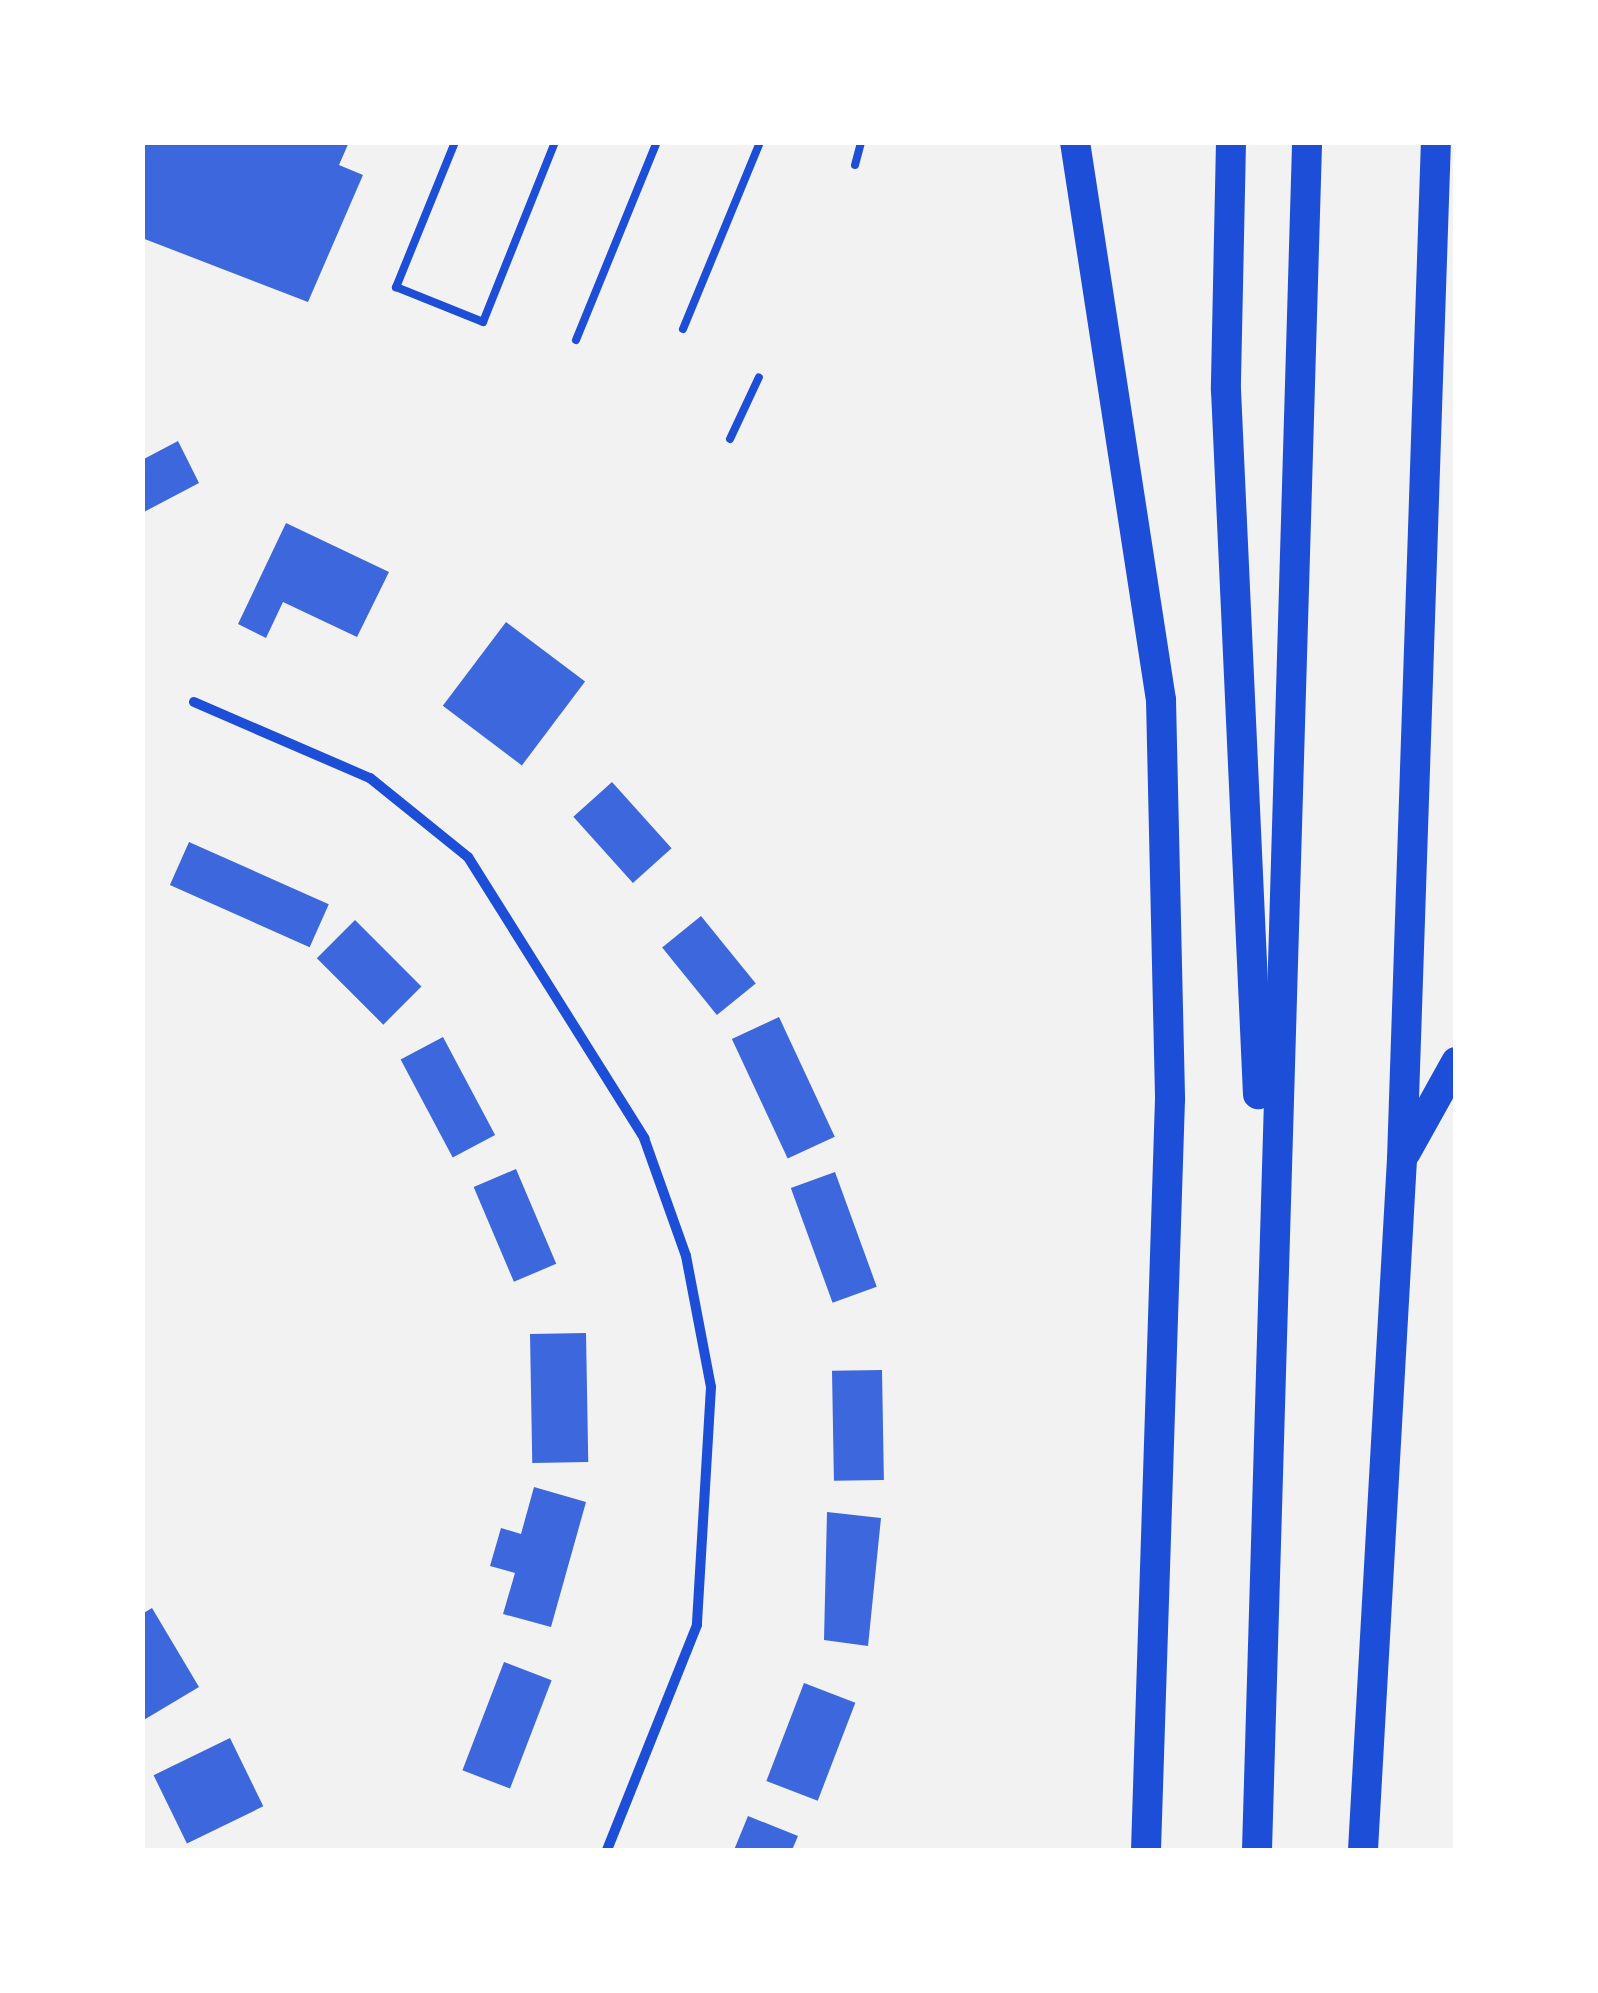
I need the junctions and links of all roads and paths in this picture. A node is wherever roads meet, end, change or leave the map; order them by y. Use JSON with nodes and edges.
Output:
{"nodes":[{"id":1,"x":454,"y":142,"type":"edge"},
{"id":2,"x":555,"y":142,"type":"edge"},
{"id":3,"x":658,"y":142,"type":"edge"},
{"id":4,"x":760,"y":142,"type":"edge"},
{"id":5,"x":861,"y":142,"type":"edge"},
{"id":6,"x":1075,"y":142,"type":"edge"},
{"id":7,"x":1232,"y":142,"type":"edge"},
{"id":8,"x":1307,"y":142,"type":"edge"},
{"id":9,"x":1436,"y":142,"type":"edge"},
{"id":10,"x":856,"y":165,"type":"dead end"},
{"id":11,"x":683,"y":329,"type":"dead end"},
{"id":12,"x":576,"y":340,"type":"dead end"},
{"id":13,"x":759,"y":376,"type":"dead end"},
{"id":14,"x":730,"y":439,"type":"dead end"},
{"id":15,"x":194,"y":702,"type":"dead end"},
{"id":16,"x":1456,"y":1062,"type":"edge"},
{"id":17,"x":1402,"y":1159,"type":"junction"},
{"id":18,"x":1268,"y":1324,"type":"junction"},
{"id":19,"x":608,"y":1850,"type":"edge"},
{"id":20,"x":1146,"y":1850,"type":"edge"},
{"id":21,"x":1257,"y":1850,"type":"edge"},
{"id":22,"x":1363,"y":1850,"type":"edge"}],
"edges":[{"from":1,"to":2,"type":"lane"},
{"from":3,"to":12,"type":"lane"},
{"from":4,"to":11,"type":"lane"},
{"from":5,"to":10,"type":"lane"},
{"from":6,"to":20,"type":"highway"},
{"from":7,"to":18,"type":"highway"},
{"from":8,"to":18,"type":"highway"},
{"from":9,"to":17,"type":"highway"},
{"from":13,"to":14,"type":"lane"},
{"from":15,"to":19,"type":"street"},
{"from":16,"to":17,"type":"highway"},
{"from":17,"to":22,"type":"highway"},
{"from":18,"to":21,"type":"highway"}]}
